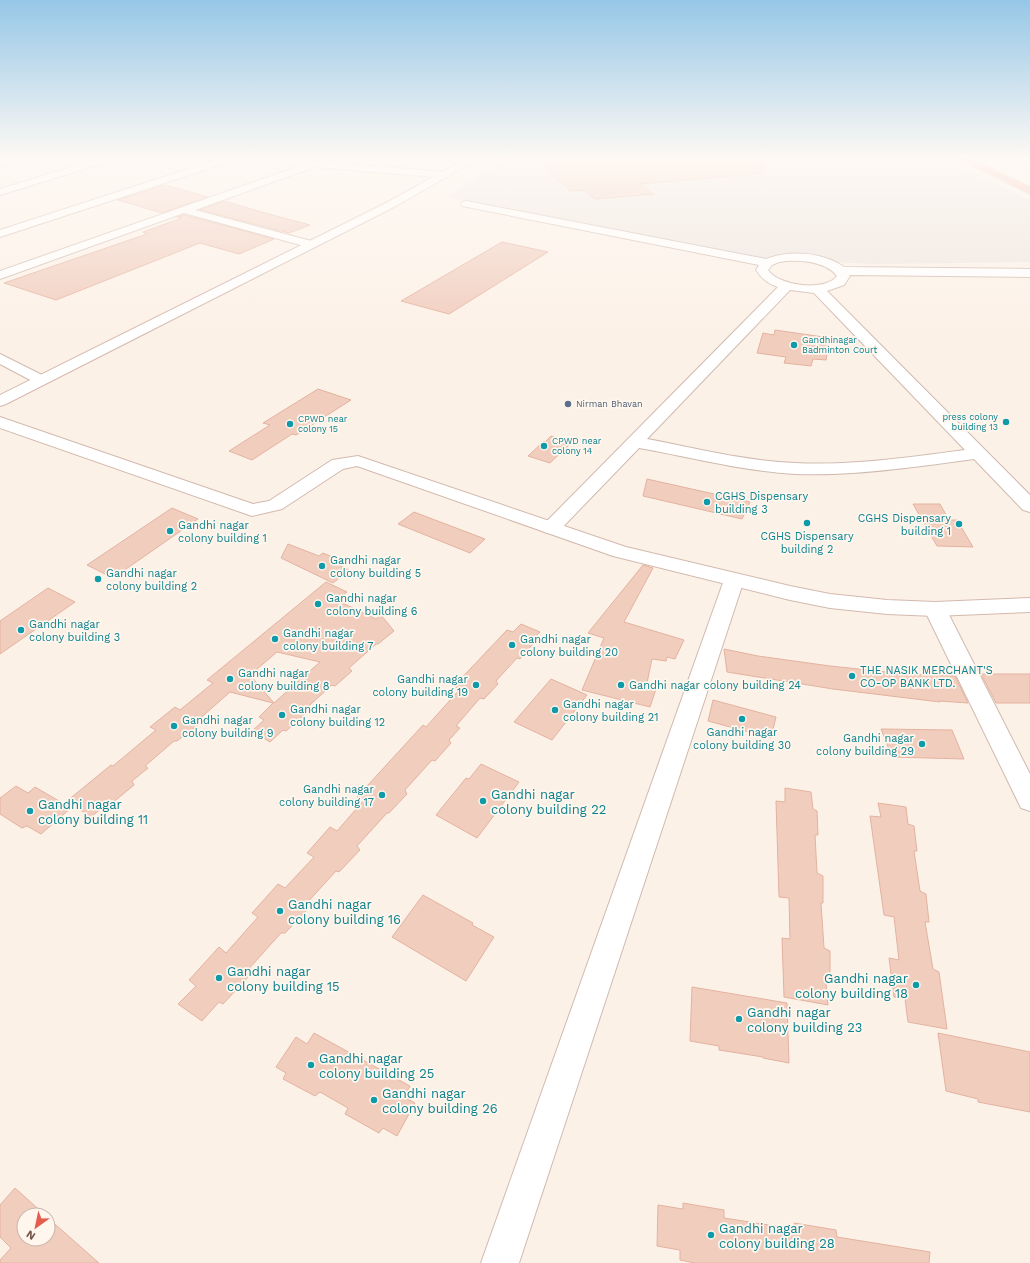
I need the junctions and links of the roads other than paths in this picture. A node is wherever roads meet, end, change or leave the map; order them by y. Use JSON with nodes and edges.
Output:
{"nodes":[{"id":1,"x":49,"y":218,"type":"edge"},
{"id":2,"x":162,"y":218,"type":"edge"},
{"id":3,"x":214,"y":218,"type":"edge"},
{"id":4,"x":364,"y":218,"type":"edge"},
{"id":5,"x":537,"y":218,"type":"edge"},
{"id":6,"x":0,"y":234,"type":"edge"},
{"id":7,"x":311,"y":244,"type":"junction"},
{"id":8,"x":766,"y":263,"type":"junction"},
{"id":9,"x":841,"y":271,"type":"junction"},
{"id":10,"x":1030,"y":273,"type":"edge"},
{"id":11,"x":0,"y":276,"type":"edge"},
{"id":12,"x":787,"y":286,"type":"junction"},
{"id":13,"x":817,"y":288,"type":"junction"},
{"id":14,"x":0,"y":358,"type":"edge"},
{"id":15,"x":41,"y":380,"type":"junction"},
{"id":16,"x":0,"y":401,"type":"edge"},
{"id":17,"x":0,"y":422,"type":"edge"},
{"id":18,"x":635,"y":442,"type":"junction"},
{"id":19,"x":978,"y":453,"type":"junction"},
{"id":20,"x":1030,"y":506,"type":"edge"},
{"id":21,"x":551,"y":528,"type":"junction"},
{"id":22,"x":734,"y":580,"type":"junction"},
{"id":23,"x":1030,"y":606,"type":"edge"},
{"id":24,"x":935,"y":608,"type":"junction"},
{"id":25,"x":1030,"y":800,"type":"edge"},
{"id":26,"x":500,"y":1263,"type":"edge"}],
"edges":[{"from":1,"to":6,"type":"street"},
{"from":2,"to":11,"type":"street"},
{"from":3,"to":7,"type":"street"},
{"from":4,"to":7,"type":"street"},
{"from":5,"to":8,"type":"street"},
{"from":7,"to":15,"type":"street"},
{"from":8,"to":9,"type":"street"},
{"from":8,"to":12,"type":"street"},
{"from":9,"to":10,"type":"street"},
{"from":9,"to":13,"type":"street"},
{"from":12,"to":13,"type":"street"},
{"from":12,"to":18,"type":"street"},
{"from":13,"to":19,"type":"street"},
{"from":14,"to":15,"type":"street"},
{"from":15,"to":16,"type":"street"},
{"from":17,"to":21,"type":"street"},
{"from":18,"to":19,"type":"street"},
{"from":18,"to":21,"type":"street"},
{"from":19,"to":20,"type":"street"},
{"from":21,"to":22,"type":"street"},
{"from":22,"to":24,"type":"street"},
{"from":22,"to":26,"type":"street"},
{"from":23,"to":24,"type":"street"},
{"from":24,"to":25,"type":"street"}]}
